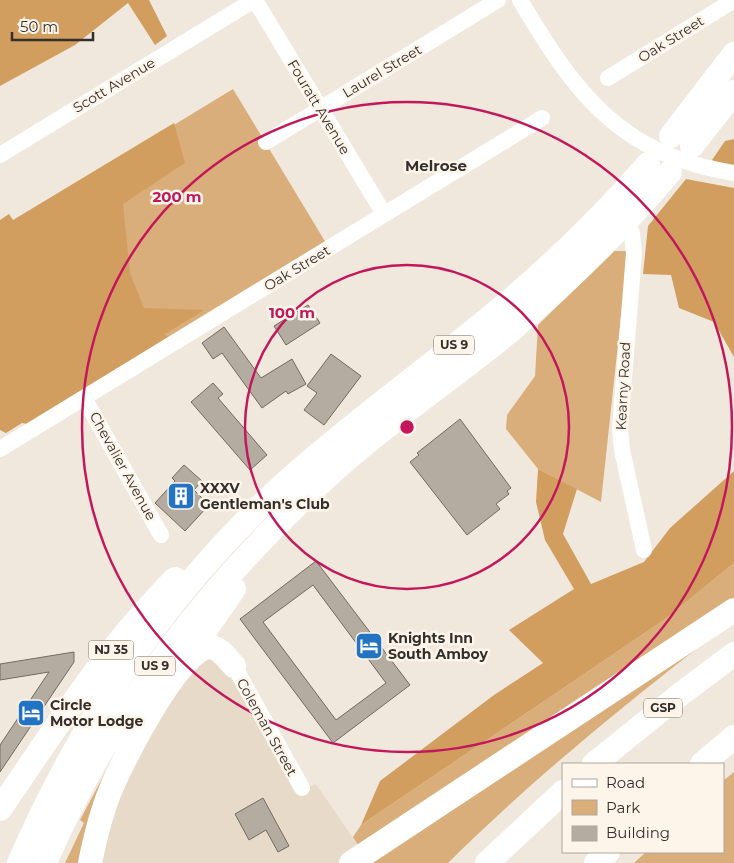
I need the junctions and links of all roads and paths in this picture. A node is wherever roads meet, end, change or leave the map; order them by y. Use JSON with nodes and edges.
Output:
{"nodes":[{"id":1,"x":254,"y":0,"type":"edge"},
{"id":2,"x":498,"y":0,"type":"edge"},
{"id":3,"x":520,"y":0,"type":"edge"},
{"id":4,"x":734,"y":0,"type":"edge"},
{"id":5,"x":734,"y":54,"type":"edge"},
{"id":6,"x":608,"y":78,"type":"dead end"},
{"id":7,"x":734,"y":93,"type":"edge"},
{"id":8,"x":320,"y":108,"type":"junction"},
{"id":9,"x":542,"y":118,"type":"dead end"},
{"id":10,"x":670,"y":136,"type":"dead end"},
{"id":11,"x":266,"y":142,"type":"dead end"},
{"id":12,"x":692,"y":146,"type":"dead end"},
{"id":13,"x":0,"y":155,"type":"edge"},
{"id":14,"x":648,"y":164,"type":"dead end"},
{"id":15,"x":670,"y":172,"type":"dead end"},
{"id":16,"x":734,"y":173,"type":"edge"},
{"id":17,"x":384,"y":214,"type":"junction"},
{"id":18,"x":626,"y":222,"type":"junction"},
{"id":19,"x":84,"y":398,"type":"junction"},
{"id":20,"x":0,"y":449,"type":"edge"},
{"id":21,"x":305,"y":497,"type":"junction"},
{"id":22,"x":251,"y":515,"type":"junction"},
{"id":23,"x":161,"y":536,"type":"dead end"},
{"id":24,"x":644,"y":550,"type":"dead end"},
{"id":25,"x":226,"y":599,"type":"junction"},
{"id":26,"x":734,"y":610,"type":"edge"},
{"id":27,"x":734,"y":654,"type":"edge"},
{"id":28,"x":234,"y":666,"type":"junction"},
{"id":29,"x":178,"y":674,"type":"junction"},
{"id":30,"x":734,"y":737,"type":"edge"},
{"id":31,"x":595,"y":763,"type":"edge"},
{"id":32,"x":703,"y":763,"type":"edge"},
{"id":33,"x":302,"y":788,"type":"dead end"},
{"id":34,"x":562,"y":793,"type":"edge"},
{"id":35,"x":0,"y":809,"type":"edge"},
{"id":36,"x":607,"y":853,"type":"edge"},
{"id":37,"x":20,"y":863,"type":"edge"},
{"id":38,"x":45,"y":863,"type":"edge"},
{"id":39,"x":90,"y":863,"type":"edge"},
{"id":40,"x":351,"y":863,"type":"edge"},
{"id":41,"x":487,"y":863,"type":"edge"},
{"id":42,"x":596,"y":863,"type":"edge"}],
"edges":[{"from":1,"to":8,"type":"street","name":"Fouratt Avenue"},
{"from":1,"to":13,"type":"street","name":"Scott Avenue"},
{"from":2,"to":8,"type":"street","name":"Laurel Street"},
{"from":3,"to":16,"type":"street"},
{"from":4,"to":6,"type":"street","name":"Oak Street"},
{"from":5,"to":10,"type":"highway"},
{"from":7,"to":12,"type":"highway"},
{"from":8,"to":11,"type":"street","name":"Laurel Street"},
{"from":8,"to":17,"type":"street","name":"Fouratt Avenue"},
{"from":9,"to":17,"type":"street","name":"Oak Street"},
{"from":14,"to":22,"type":"highway","number":"US 9"},
{"from":15,"to":18,"type":"highway","number":"US 9"},
{"from":17,"to":19,"type":"street","name":"Oak Street"},
{"from":18,"to":21,"type":"highway","number":"US 9"},
{"from":18,"to":24,"type":"street","name":"Kearny Road"},
{"from":19,"to":20,"type":"street","name":"Oak Street"},
{"from":19,"to":23,"type":"street","name":"Chevalier Avenue"},
{"from":21,"to":25,"type":"highway"},
{"from":21,"to":38,"type":"highway","number":"US 9"},
{"from":22,"to":35,"type":"highway","number":"NJ 35"},
{"from":22,"to":37,"type":"highway","number":"US 9"},
{"from":25,"to":28,"type":"highway"},
{"from":25,"to":29,"type":"highway"},
{"from":26,"to":40,"type":"highway"},
{"from":27,"to":31,"type":"highway","number":"GSP"},
{"from":28,"to":29,"type":"highway"},
{"from":28,"to":33,"type":"street","name":"Coleman Street"},
{"from":29,"to":39,"type":"highway"},
{"from":30,"to":32,"type":"highway"},
{"from":34,"to":41,"type":"highway"},
{"from":36,"to":42,"type":"highway"}]}
